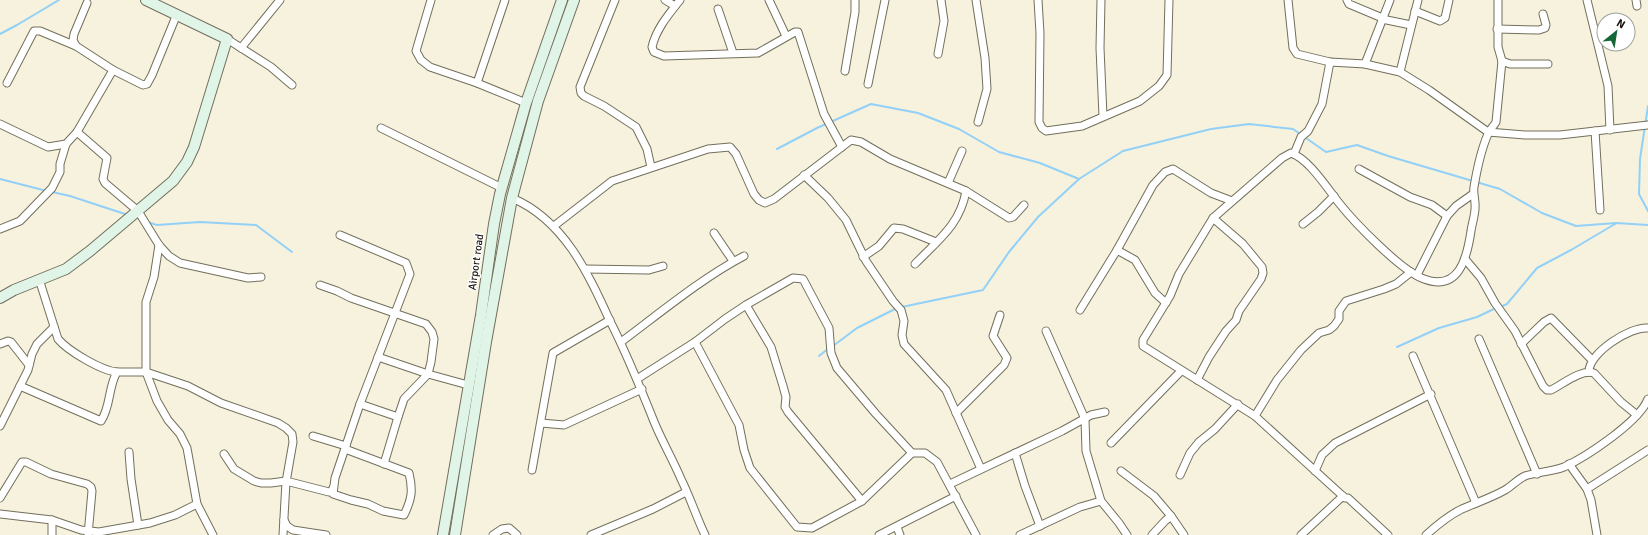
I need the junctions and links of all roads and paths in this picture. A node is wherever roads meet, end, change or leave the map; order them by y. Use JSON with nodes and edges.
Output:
{"nodes":[{"id":1,"x":146,"y":0,"type":"edge"},
{"id":2,"x":280,"y":0,"type":"edge"},
{"id":3,"x":431,"y":0,"type":"edge"},
{"id":4,"x":505,"y":0,"type":"edge"},
{"id":5,"x":562,"y":0,"type":"edge"},
{"id":6,"x":574,"y":0,"type":"edge"},
{"id":7,"x":615,"y":0,"type":"edge"},
{"id":8,"x":665,"y":0,"type":"edge"},
{"id":9,"x":680,"y":0,"type":"edge"},
{"id":10,"x":768,"y":0,"type":"edge"},
{"id":11,"x":855,"y":0,"type":"edge"},
{"id":12,"x":885,"y":0,"type":"edge"},
{"id":13,"x":941,"y":0,"type":"edge"},
{"id":14,"x":976,"y":0,"type":"edge"},
{"id":15,"x":1038,"y":0,"type":"edge"},
{"id":16,"x":1101,"y":0,"type":"edge"},
{"id":17,"x":1169,"y":0,"type":"edge"},
{"id":18,"x":1288,"y":0,"type":"edge"},
{"id":19,"x":1347,"y":0,"type":"edge"},
{"id":20,"x":1390,"y":0,"type":"edge"},
{"id":21,"x":1418,"y":0,"type":"edge"},
{"id":22,"x":1448,"y":0,"type":"edge"},
{"id":23,"x":1498,"y":0,"type":"edge"},
{"id":24,"x":1587,"y":0,"type":"edge"},
{"id":25,"x":87,"y":3,"type":"dead end"},
{"id":26,"x":675,"y":6,"type":"junction"},
{"id":27,"x":718,"y":9,"type":"dead end"},
{"id":28,"x":1415,"y":11,"type":"junction"},
{"id":29,"x":177,"y":14,"type":"junction"},
{"id":30,"x":1543,"y":14,"type":"dead end"},
{"id":31,"x":1382,"y":19,"type":"junction"},
{"id":32,"x":1411,"y":25,"type":"junction"},
{"id":33,"x":1497,"y":29,"type":"junction"},
{"id":34,"x":786,"y":36,"type":"junction"},
{"id":35,"x":227,"y":39,"type":"junction"},
{"id":36,"x":76,"y":46,"type":"junction"},
{"id":37,"x":241,"y":48,"type":"junction"},
{"id":38,"x":733,"y":53,"type":"junction"},
{"id":39,"x":938,"y":54,"type":"dead end"},
{"id":40,"x":1502,"y":61,"type":"junction"},
{"id":41,"x":1330,"y":62,"type":"junction"},
{"id":42,"x":1365,"y":64,"type":"junction"},
{"id":43,"x":1548,"y":64,"type":"dead end"},
{"id":44,"x":113,"y":70,"type":"junction"},
{"id":45,"x":845,"y":71,"type":"dead end"},
{"id":46,"x":1400,"y":72,"type":"junction"},
{"id":47,"x":477,"y":83,"type":"junction"},
{"id":48,"x":7,"y":84,"type":"dead end"},
{"id":49,"x":868,"y":84,"type":"dead end"},
{"id":50,"x":292,"y":85,"type":"dead end"},
{"id":51,"x":526,"y":103,"type":"junction"},
{"id":52,"x":1103,"y":116,"type":"junction"},
{"id":53,"x":978,"y":122,"type":"dead end"},
{"id":54,"x":0,"y":124,"type":"edge"},
{"id":55,"x":1648,"y":125,"type":"edge"},
{"id":56,"x":381,"y":128,"type":"dead end"},
{"id":57,"x":1610,"y":130,"type":"junction"},
{"id":58,"x":1596,"y":131,"type":"junction"},
{"id":59,"x":77,"y":132,"type":"junction"},
{"id":60,"x":1488,"y":132,"type":"junction"},
{"id":61,"x":66,"y":144,"type":"junction"},
{"id":62,"x":842,"y":147,"type":"junction"},
{"id":63,"x":962,"y":151,"type":"dead end"},
{"id":64,"x":1294,"y":154,"type":"junction"},
{"id":65,"x":651,"y":167,"type":"junction"},
{"id":66,"x":1359,"y":169,"type":"dead end"},
{"id":67,"x":804,"y":175,"type":"junction"},
{"id":68,"x":948,"y":183,"type":"junction"},
{"id":69,"x":502,"y":188,"type":"junction"},
{"id":70,"x":966,"y":191,"type":"junction"},
{"id":71,"x":1473,"y":194,"type":"junction"},
{"id":72,"x":1334,"y":196,"type":"junction"},
{"id":73,"x":512,"y":198,"type":"junction"},
{"id":74,"x":1232,"y":201,"type":"junction"},
{"id":75,"x":1024,"y":205,"type":"dead end"},
{"id":76,"x":1600,"y":210,"type":"dead end"},
{"id":77,"x":138,"y":211,"type":"junction"},
{"id":78,"x":1447,"y":216,"type":"junction"},
{"id":79,"x":1213,"y":218,"type":"junction"},
{"id":80,"x":1303,"y":224,"type":"dead end"},
{"id":81,"x":554,"y":226,"type":"junction"},
{"id":82,"x":0,"y":229,"type":"edge"},
{"id":83,"x":714,"y":233,"type":"dead end"},
{"id":84,"x":340,"y":235,"type":"dead end"},
{"id":85,"x":936,"y":242,"type":"junction"},
{"id":86,"x":159,"y":245,"type":"junction"},
{"id":87,"x":1117,"y":250,"type":"junction"},
{"id":88,"x":744,"y":256,"type":"dead end"},
{"id":89,"x":864,"y":257,"type":"junction"},
{"id":90,"x":1465,"y":259,"type":"junction"},
{"id":91,"x":733,"y":261,"type":"junction"},
{"id":92,"x":915,"y":264,"type":"dead end"},
{"id":93,"x":663,"y":266,"type":"dead end"},
{"id":94,"x":585,"y":269,"type":"junction"},
{"id":95,"x":1414,"y":274,"type":"junction"},
{"id":96,"x":261,"y":277,"type":"dead end"},
{"id":97,"x":39,"y":279,"type":"junction"},
{"id":98,"x":320,"y":285,"type":"dead end"},
{"id":99,"x":0,"y":298,"type":"edge"},
{"id":100,"x":1166,"y":303,"type":"junction"},
{"id":101,"x":746,"y":305,"type":"junction"},
{"id":102,"x":1080,"y":310,"type":"dead end"},
{"id":103,"x":395,"y":313,"type":"junction"},
{"id":104,"x":481,"y":315,"type":"junction"},
{"id":105,"x":1000,"y":315,"type":"dead end"},
{"id":106,"x":492,"y":318,"type":"junction"},
{"id":107,"x":610,"y":320,"type":"junction"},
{"id":108,"x":54,"y":327,"type":"junction"},
{"id":109,"x":1648,"y":328,"type":"edge"},
{"id":110,"x":1046,"y":331,"type":"dead end"},
{"id":111,"x":1479,"y":339,"type":"dead end"},
{"id":112,"x":621,"y":342,"type":"junction"},
{"id":113,"x":695,"y":342,"type":"junction"},
{"id":114,"x":0,"y":344,"type":"edge"},
{"id":115,"x":1521,"y":344,"type":"junction"},
{"id":116,"x":1413,"y":356,"type":"dead end"},
{"id":117,"x":378,"y":357,"type":"junction"},
{"id":118,"x":1592,"y":360,"type":"junction"},
{"id":119,"x":29,"y":365,"type":"junction"},
{"id":120,"x":1181,"y":371,"type":"junction"},
{"id":121,"x":117,"y":372,"type":"junction"},
{"id":122,"x":146,"y":372,"type":"junction"},
{"id":123,"x":1589,"y":372,"type":"junction"},
{"id":124,"x":428,"y":374,"type":"junction"},
{"id":125,"x":637,"y":379,"type":"junction"},
{"id":126,"x":1198,"y":380,"type":"junction"},
{"id":127,"x":468,"y":385,"type":"junction"},
{"id":128,"x":20,"y":386,"type":"junction"},
{"id":129,"x":642,"y":389,"type":"junction"},
{"id":130,"x":1431,"y":394,"type":"junction"},
{"id":131,"x":1648,"y":399,"type":"edge"},
{"id":132,"x":360,"y":404,"type":"junction"},
{"id":133,"x":1238,"y":404,"type":"junction"},
{"id":134,"x":1105,"y":412,"type":"dead end"},
{"id":135,"x":956,"y":413,"type":"junction"},
{"id":136,"x":1637,"y":415,"type":"junction"},
{"id":137,"x":1255,"y":416,"type":"junction"},
{"id":138,"x":398,"y":417,"type":"junction"},
{"id":139,"x":1085,"y":419,"type":"junction"},
{"id":140,"x":541,"y":423,"type":"junction"},
{"id":141,"x":0,"y":426,"type":"edge"},
{"id":142,"x":313,"y":436,"type":"dead end"},
{"id":143,"x":1111,"y":443,"type":"dead end"},
{"id":144,"x":346,"y":448,"type":"junction"},
{"id":145,"x":1648,"y":450,"type":"edge"},
{"id":146,"x":129,"y":452,"type":"dead end"},
{"id":147,"x":912,"y":453,"type":"junction"},
{"id":148,"x":1015,"y":453,"type":"junction"},
{"id":149,"x":224,"y":454,"type":"dead end"},
{"id":150,"x":384,"y":464,"type":"junction"},
{"id":151,"x":1569,"y":464,"type":"junction"},
{"id":152,"x":981,"y":468,"type":"junction"},
{"id":153,"x":532,"y":470,"type":"dead end"},
{"id":154,"x":1315,"y":470,"type":"junction"},
{"id":155,"x":1121,"y":471,"type":"dead end"},
{"id":156,"x":1537,"y":474,"type":"junction"},
{"id":157,"x":1180,"y":475,"type":"dead end"},
{"id":158,"x":286,"y":481,"type":"junction"},
{"id":159,"x":950,"y":484,"type":"junction"},
{"id":160,"x":333,"y":488,"type":"junction"},
{"id":161,"x":1587,"y":489,"type":"junction"},
{"id":162,"x":686,"y":492,"type":"junction"},
{"id":163,"x":956,"y":496,"type":"junction"},
{"id":164,"x":1343,"y":496,"type":"junction"},
{"id":165,"x":0,"y":498,"type":"edge"},
{"id":166,"x":862,"y":501,"type":"junction"},
{"id":167,"x":1101,"y":501,"type":"junction"},
{"id":168,"x":1476,"y":503,"type":"junction"},
{"id":169,"x":197,"y":504,"type":"junction"},
{"id":170,"x":0,"y":514,"type":"edge"},
{"id":171,"x":1171,"y":516,"type":"junction"},
{"id":172,"x":52,"y":520,"type":"junction"},
{"id":173,"x":284,"y":520,"type":"junction"},
{"id":174,"x":135,"y":526,"type":"junction"},
{"id":175,"x":1040,"y":526,"type":"junction"},
{"id":176,"x":897,"y":527,"type":"junction"},
{"id":177,"x":307,"y":531,"type":"junction"},
{"id":178,"x":88,"y":533,"type":"edge"},
{"id":179,"x":52,"y":535,"type":"edge"},
{"id":180,"x":134,"y":535,"type":"edge"},
{"id":181,"x":213,"y":535,"type":"edge"},
{"id":182,"x":283,"y":535,"type":"edge"},
{"id":183,"x":297,"y":535,"type":"edge"},
{"id":184,"x":326,"y":535,"type":"edge"},
{"id":185,"x":443,"y":535,"type":"edge"},
{"id":186,"x":455,"y":535,"type":"edge"},
{"id":187,"x":493,"y":535,"type":"edge"},
{"id":188,"x":517,"y":535,"type":"edge"},
{"id":189,"x":591,"y":535,"type":"edge"},
{"id":190,"x":705,"y":535,"type":"edge"},
{"id":191,"x":879,"y":535,"type":"edge"},
{"id":192,"x":900,"y":535,"type":"edge"},
{"id":193,"x":976,"y":535,"type":"edge"},
{"id":194,"x":1020,"y":535,"type":"edge"},
{"id":195,"x":1127,"y":535,"type":"edge"},
{"id":196,"x":1152,"y":535,"type":"edge"},
{"id":197,"x":1184,"y":535,"type":"edge"},
{"id":198,"x":1300,"y":535,"type":"edge"},
{"id":199,"x":1388,"y":535,"type":"edge"},
{"id":200,"x":1426,"y":535,"type":"edge"},
{"id":201,"x":1597,"y":535,"type":"edge"}],
"edges":[{"from":1,"to":29,"type":"main road"},
{"from":2,"to":37,"type":"street"},
{"from":3,"to":47,"type":"street"},
{"from":4,"to":47,"type":"street"},
{"from":5,"to":51,"type":"main road","name":"Airport road"},
{"from":6,"to":73,"type":"main road"},
{"from":7,"to":65,"type":"street"},
{"from":8,"to":26,"type":"street"},
{"from":9,"to":26,"type":"street"},
{"from":10,"to":34,"type":"street"},
{"from":11,"to":45,"type":"street"},
{"from":12,"to":49,"type":"street"},
{"from":13,"to":39,"type":"street"},
{"from":14,"to":53,"type":"street"},
{"from":15,"to":52,"type":"street"},
{"from":16,"to":52,"type":"street"},
{"from":17,"to":52,"type":"street"},
{"from":18,"to":41,"type":"street"},
{"from":19,"to":31,"type":"street"},
{"from":20,"to":31,"type":"street"},
{"from":21,"to":28,"type":"street"},
{"from":22,"to":28,"type":"street"},
{"from":23,"to":33,"type":"street"},
{"from":24,"to":57,"type":"street"},
{"from":25,"to":36,"type":"street"},
{"from":26,"to":38,"type":"street"},
{"from":27,"to":38,"type":"street"},
{"from":28,"to":32,"type":"street"},
{"from":29,"to":35,"type":"main road"},
{"from":29,"to":44,"type":"street"},
{"from":30,"to":33,"type":"street"},
{"from":31,"to":32,"type":"street"},
{"from":31,"to":42,"type":"street"},
{"from":32,"to":46,"type":"street"},
{"from":33,"to":40,"type":"street"},
{"from":34,"to":38,"type":"street"},
{"from":34,"to":62,"type":"street"},
{"from":35,"to":37,"type":"street"},
{"from":35,"to":77,"type":"main road"},
{"from":36,"to":44,"type":"street"},
{"from":36,"to":48,"type":"street"},
{"from":37,"to":50,"type":"street"},
{"from":40,"to":43,"type":"street"},
{"from":40,"to":60,"type":"street"},
{"from":41,"to":42,"type":"street"},
{"from":41,"to":64,"type":"street"},
{"from":42,"to":46,"type":"street"},
{"from":44,"to":59,"type":"street"},
{"from":46,"to":60,"type":"street"},
{"from":47,"to":51,"type":"street"},
{"from":51,"to":69,"type":"main road","name":"Airport road"},
{"from":54,"to":61,"type":"street"},
{"from":55,"to":57,"type":"street"},
{"from":56,"to":69,"type":"street"},
{"from":57,"to":58,"type":"street"},
{"from":58,"to":60,"type":"street"},
{"from":58,"to":76,"type":"street"},
{"from":59,"to":61,"type":"street"},
{"from":59,"to":77,"type":"street"},
{"from":60,"to":71,"type":"street"},
{"from":61,"to":82,"type":"street"},
{"from":62,"to":67,"type":"street"},
{"from":62,"to":68,"type":"street"},
{"from":63,"to":68,"type":"street"},
{"from":64,"to":72,"type":"street"},
{"from":64,"to":74,"type":"street"},
{"from":65,"to":67,"type":"street"},
{"from":65,"to":81,"type":"street"},
{"from":66,"to":78,"type":"street"},
{"from":67,"to":89,"type":"street"},
{"from":68,"to":70,"type":"street"},
{"from":69,"to":104,"type":"main road","name":"Airport road"},
{"from":70,"to":75,"type":"street"},
{"from":70,"to":85,"type":"street"},
{"from":71,"to":78,"type":"street"},
{"from":71,"to":90,"type":"street"},
{"from":72,"to":80,"type":"street"},
{"from":72,"to":95,"type":"street"},
{"from":73,"to":81,"type":"street"},
{"from":73,"to":106,"type":"main road"},
{"from":74,"to":79,"type":"street"},
{"from":74,"to":87,"type":"street"},
{"from":77,"to":86,"type":"street"},
{"from":77,"to":97,"type":"main road"},
{"from":78,"to":95,"type":"street"},
{"from":79,"to":100,"type":"street"},
{"from":79,"to":126,"type":"street"},
{"from":81,"to":94,"type":"street"},
{"from":83,"to":91,"type":"street"},
{"from":84,"to":103,"type":"street"},
{"from":85,"to":89,"type":"street"},
{"from":85,"to":92,"type":"street"},
{"from":86,"to":96,"type":"street"},
{"from":86,"to":122,"type":"street"},
{"from":87,"to":100,"type":"street"},
{"from":87,"to":102,"type":"street"},
{"from":88,"to":91,"type":"street"},
{"from":89,"to":135,"type":"street"},
{"from":90,"to":95,"type":"street"},
{"from":90,"to":115,"type":"street"},
{"from":91,"to":112,"type":"street"},
{"from":93,"to":94,"type":"street"},
{"from":94,"to":107,"type":"street"},
{"from":95,"to":137,"type":"street"},
{"from":97,"to":99,"type":"main road"},
{"from":97,"to":108,"type":"street"},
{"from":98,"to":103,"type":"street"},
{"from":100,"to":120,"type":"street"},
{"from":101,"to":113,"type":"street"},
{"from":101,"to":147,"type":"street"},
{"from":101,"to":166,"type":"street"},
{"from":103,"to":117,"type":"street"},
{"from":103,"to":124,"type":"street"},
{"from":104,"to":106,"type":"main road"},
{"from":104,"to":127,"type":"main road","name":"Airport road"},
{"from":105,"to":135,"type":"street"},
{"from":106,"to":186,"type":"main road"},
{"from":107,"to":112,"type":"street"},
{"from":107,"to":140,"type":"street"},
{"from":108,"to":119,"type":"street"},
{"from":108,"to":121,"type":"street"},
{"from":109,"to":118,"type":"street"},
{"from":110,"to":139,"type":"street"},
{"from":111,"to":156,"type":"street"},
{"from":112,"to":125,"type":"street"},
{"from":113,"to":125,"type":"street"},
{"from":113,"to":166,"type":"street"},
{"from":114,"to":119,"type":"street"},
{"from":115,"to":118,"type":"street"},
{"from":115,"to":123,"type":"street"},
{"from":116,"to":130,"type":"street"},
{"from":117,"to":124,"type":"street"},
{"from":117,"to":132,"type":"street"},
{"from":118,"to":123,"type":"street"},
{"from":119,"to":128,"type":"street"},
{"from":120,"to":126,"type":"street"},
{"from":120,"to":143,"type":"street"},
{"from":121,"to":122,"type":"street"},
{"from":121,"to":128,"type":"street"},
{"from":122,"to":158,"type":"street"},
{"from":122,"to":169,"type":"street"},
{"from":123,"to":136,"type":"street"},
{"from":124,"to":127,"type":"street"},
{"from":124,"to":138,"type":"street"},
{"from":125,"to":129,"type":"street"},
{"from":126,"to":133,"type":"street"},
{"from":127,"to":185,"type":"main road","name":"Airport road"},
{"from":128,"to":141,"type":"street"},
{"from":129,"to":140,"type":"street"},
{"from":129,"to":162,"type":"street"},
{"from":130,"to":154,"type":"street"},
{"from":130,"to":168,"type":"street"},
{"from":131,"to":136,"type":"street"},
{"from":132,"to":138,"type":"street"},
{"from":132,"to":144,"type":"street"},
{"from":133,"to":137,"type":"street"},
{"from":133,"to":157,"type":"street"},
{"from":134,"to":139,"type":"street"},
{"from":135,"to":152,"type":"street"},
{"from":136,"to":151,"type":"street"},
{"from":137,"to":154,"type":"street"},
{"from":138,"to":150,"type":"street"},
{"from":139,"to":148,"type":"street"},
{"from":139,"to":167,"type":"street"},
{"from":140,"to":153,"type":"street"},
{"from":142,"to":144,"type":"street"},
{"from":144,"to":150,"type":"street"},
{"from":144,"to":160,"type":"street"},
{"from":145,"to":161,"type":"street"},
{"from":146,"to":174,"type":"street"},
{"from":147,"to":159,"type":"street"},
{"from":147,"to":166,"type":"street"},
{"from":148,"to":152,"type":"street"},
{"from":148,"to":175,"type":"street"},
{"from":149,"to":158,"type":"street"},
{"from":150,"to":160,"type":"street"},
{"from":151,"to":156,"type":"street"},
{"from":151,"to":161,"type":"street"},
{"from":152,"to":159,"type":"street"},
{"from":154,"to":164,"type":"street"},
{"from":155,"to":171,"type":"street"},
{"from":156,"to":168,"type":"street"},
{"from":158,"to":160,"type":"street"},
{"from":158,"to":173,"type":"street"},
{"from":159,"to":163,"type":"street"},
{"from":161,"to":201,"type":"street"},
{"from":162,"to":189,"type":"street"},
{"from":162,"to":190,"type":"street"},
{"from":163,"to":176,"type":"street"},
{"from":163,"to":193,"type":"street"},
{"from":164,"to":198,"type":"street"},
{"from":164,"to":199,"type":"street"},
{"from":165,"to":178,"type":"street"},
{"from":167,"to":175,"type":"street"},
{"from":167,"to":195,"type":"street"},
{"from":168,"to":200,"type":"street"},
{"from":169,"to":174,"type":"street"},
{"from":169,"to":181,"type":"street"},
{"from":170,"to":172,"type":"street"},
{"from":171,"to":196,"type":"street"},
{"from":171,"to":197,"type":"street"},
{"from":172,"to":178,"type":"street"},
{"from":172,"to":179,"type":"street"},
{"from":173,"to":177,"type":"street"},
{"from":173,"to":182,"type":"street"},
{"from":174,"to":178,"type":"street"},
{"from":174,"to":180,"type":"street"},
{"from":175,"to":194,"type":"street"},
{"from":176,"to":191,"type":"street"},
{"from":176,"to":192,"type":"street"},
{"from":177,"to":183,"type":"street"},
{"from":177,"to":184,"type":"street"},
{"from":187,"to":188,"type":"street"}]}
